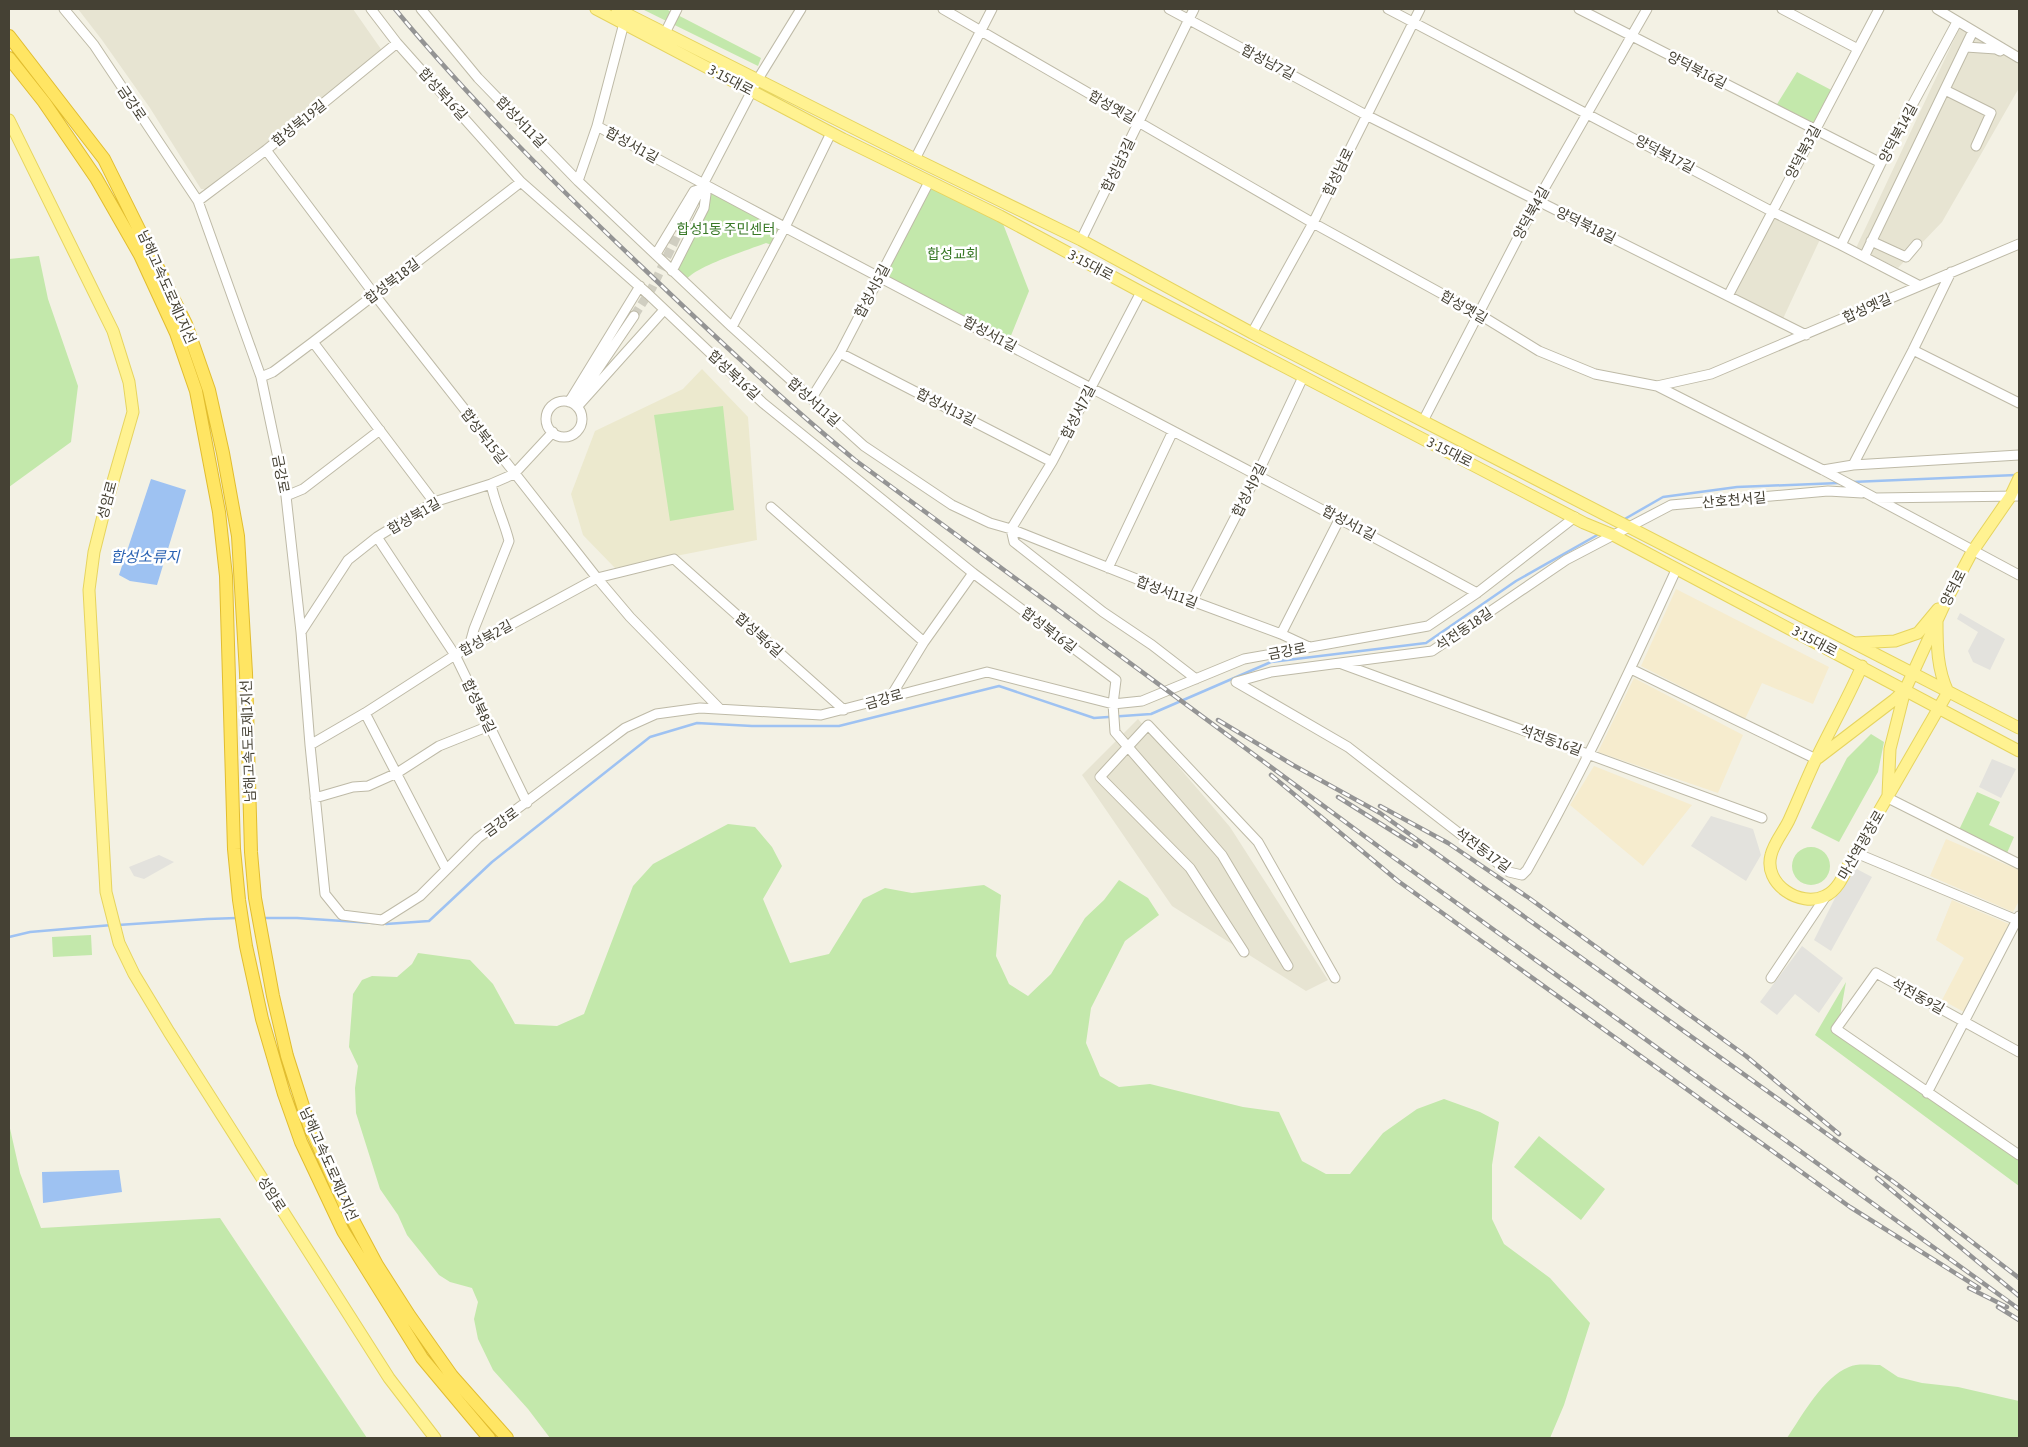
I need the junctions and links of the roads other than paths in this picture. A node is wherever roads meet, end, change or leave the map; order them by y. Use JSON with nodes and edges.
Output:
{"nodes":[{"id":1,"x":64,"y":9,"type":"edge"},
{"id":2,"x":372,"y":9,"type":"edge"},
{"id":3,"x":420,"y":9,"type":"edge"},
{"id":4,"x":596,"y":9,"type":"edge"},
{"id":5,"x":617,"y":9,"type":"edge"},
{"id":6,"x":677,"y":9,"type":"edge"},
{"id":7,"x":801,"y":9,"type":"edge"},
{"id":8,"x":944,"y":9,"type":"edge"},
{"id":9,"x":992,"y":9,"type":"edge"},
{"id":10,"x":1169,"y":9,"type":"edge"},
{"id":11,"x":1194,"y":9,"type":"edge"},
{"id":12,"x":1388,"y":9,"type":"edge"},
{"id":13,"x":1420,"y":9,"type":"edge"},
{"id":14,"x":1579,"y":9,"type":"edge"},
{"id":15,"x":1647,"y":9,"type":"edge"},
{"id":16,"x":1782,"y":9,"type":"edge"},
{"id":17,"x":1879,"y":9,"type":"edge"},
{"id":18,"x":1937,"y":9,"type":"edge"},
{"id":19,"x":1188,"y":19,"type":"junction"},
{"id":20,"x":1412,"y":21,"type":"junction"},
{"id":21,"x":1957,"y":22,"type":"junction"},
{"id":22,"x":624,"y":23,"type":"junction"},
{"id":23,"x":980,"y":30,"type":"junction"},
{"id":24,"x":1973,"y":31,"type":"junction"},
{"id":25,"x":665,"y":33,"type":"junction"},
{"id":26,"x":9,"y":36,"type":"edge"},
{"id":27,"x":1632,"y":37,"type":"junction"},
{"id":28,"x":397,"y":43,"type":"junction"},
{"id":29,"x":1966,"y":47,"type":"junction"},
{"id":30,"x":1858,"y":49,"type":"junction"},
{"id":31,"x":9,"y":58,"type":"edge"},
{"id":32,"x":2019,"y":58,"type":"edge"},
{"id":33,"x":2019,"y":63,"type":"edge"},
{"id":34,"x":758,"y":79,"type":"junction"},
{"id":35,"x":1945,"y":90,"type":"junction"},
{"id":36,"x":752,"y":91,"type":"junction"},
{"id":37,"x":1587,"y":112,"type":"junction"},
{"id":38,"x":1366,"y":115,"type":"junction"},
{"id":39,"x":9,"y":120,"type":"edge"},
{"id":40,"x":1139,"y":122,"type":"junction"},
{"id":41,"x":597,"y":126,"type":"junction"},
{"id":42,"x":1815,"y":130,"type":"junction"},
{"id":43,"x":831,"y":133,"type":"junction"},
{"id":44,"x":1976,"y":146,"type":"dead end"},
{"id":45,"x":266,"y":150,"type":"junction"},
{"id":46,"x":915,"y":159,"type":"junction"},
{"id":47,"x":1881,"y":163,"type":"junction"},
{"id":48,"x":578,"y":181,"type":"junction"},
{"id":49,"x":521,"y":182,"type":"junction"},
{"id":50,"x":930,"y":182,"type":"junction"},
{"id":51,"x":703,"y":187,"type":"junction"},
{"id":52,"x":198,"y":201,"type":"junction"},
{"id":53,"x":1537,"y":201,"type":"junction"},
{"id":54,"x":1772,"y":211,"type":"junction"},
{"id":55,"x":686,"y":219,"type":"tunnel mouth"},
{"id":56,"x":1313,"y":223,"type":"junction"},
{"id":57,"x":785,"y":227,"type":"junction"},
{"id":58,"x":1081,"y":240,"type":"junction"},
{"id":59,"x":1871,"y":241,"type":"junction"},
{"id":60,"x":1917,"y":244,"type":"dead end"},
{"id":61,"x":2019,"y":244,"type":"edge"},
{"id":62,"x":1842,"y":245,"type":"junction"},
{"id":63,"x":656,"y":254,"type":"junction"},
{"id":64,"x":1864,"y":257,"type":"junction"},
{"id":65,"x":672,"y":271,"type":"junction"},
{"id":66,"x":1951,"y":272,"type":"junction"},
{"id":67,"x":880,"y":277,"type":"junction"},
{"id":68,"x":640,"y":286,"type":"junction"},
{"id":69,"x":1918,"y":286,"type":"junction"},
{"id":70,"x":1141,"y":292,"type":"junction"},
{"id":71,"x":374,"y":294,"type":"junction"},
{"id":72,"x":1728,"y":296,"type":"junction"},
{"id":73,"x":664,"y":310,"type":"junction"},
{"id":74,"x":1477,"y":313,"type":"junction"},
{"id":75,"x":634,"y":316,"type":"tunnel mouth"},
{"id":76,"x":732,"y":327,"type":"junction"},
{"id":77,"x":1252,"y":334,"type":"junction"},
{"id":78,"x":1806,"y":335,"type":"junction"},
{"id":79,"x":313,"y":342,"type":"junction"},
{"id":80,"x":1913,"y":350,"type":"junction"},
{"id":81,"x":840,"y":353,"type":"junction"},
{"id":82,"x":1303,"y":377,"type":"junction"},
{"id":83,"x":261,"y":378,"type":"junction"},
{"id":84,"x":1657,"y":386,"type":"junction"},
{"id":85,"x":1091,"y":387,"type":"junction"},
{"id":86,"x":811,"y":399,"type":"junction"},
{"id":87,"x":2019,"y":403,"type":"edge"},
{"id":88,"x":574,"y":404,"type":"junction"},
{"id":89,"x":1422,"y":421,"type":"junction"},
{"id":90,"x":380,"y":430,"type":"junction"},
{"id":91,"x":1174,"y":431,"type":"junction"},
{"id":92,"x":553,"y":432,"type":"junction"},
{"id":93,"x":2019,"y":456,"type":"edge"},
{"id":94,"x":1052,"y":462,"type":"junction"},
{"id":95,"x":1853,"y":465,"type":"junction"},
{"id":96,"x":1825,"y":471,"type":"junction"},
{"id":97,"x":514,"y":474,"type":"junction"},
{"id":98,"x":1256,"y":475,"type":"junction"},
{"id":99,"x":2019,"y":478,"type":"edge"},
{"id":100,"x":491,"y":484,"type":"junction"},
{"id":101,"x":1858,"y":490,"type":"junction"},
{"id":102,"x":2014,"y":495,"type":"edge"},
{"id":103,"x":286,"y":496,"type":"junction"},
{"id":104,"x":1875,"y":498,"type":"junction"},
{"id":105,"x":434,"y":502,"type":"junction"},
{"id":106,"x":771,"y":507,"type":"dead end"},
{"id":107,"x":1340,"y":518,"type":"junction"},
{"id":108,"x":1580,"y":520,"type":"junction"},
{"id":109,"x":1628,"y":526,"type":"junction"},
{"id":110,"x":1011,"y":529,"type":"junction"},
{"id":111,"x":1611,"y":535,"type":"junction"},
{"id":112,"x":377,"y":537,"type":"junction"},
{"id":113,"x":1972,"y":552,"type":"junction"},
{"id":114,"x":674,"y":559,"type":"joint"},
{"id":115,"x":1108,"y":568,"type":"junction"},
{"id":116,"x":1676,"y":570,"type":"junction"},
{"id":117,"x":973,"y":573,"type":"junction"},
{"id":118,"x":2019,"y":575,"type":"edge"},
{"id":119,"x":597,"y":578,"type":"junction"},
{"id":120,"x":1477,"y":593,"type":"junction"},
{"id":121,"x":1192,"y":601,"type":"junction"},
{"id":122,"x":1946,"y":601,"type":"junction"},
{"id":123,"x":1937,"y":621,"type":"junction"},
{"id":124,"x":301,"y":632,"type":"junction"},
{"id":125,"x":1281,"y":634,"type":"junction"},
{"id":126,"x":924,"y":642,"type":"junction"},
{"id":127,"x":1854,"y":643,"type":"junction"},
{"id":128,"x":469,"y":647,"type":"junction"},
{"id":129,"x":1309,"y":647,"type":"junction"},
{"id":130,"x":455,"y":655,"type":"junction"},
{"id":131,"x":1339,"y":663,"type":"junction"},
{"id":132,"x":1862,"y":666,"type":"junction"},
{"id":133,"x":1631,"y":669,"type":"junction"},
{"id":134,"x":1914,"y":674,"type":"junction"},
{"id":135,"x":1196,"y":679,"type":"junction"},
{"id":136,"x":1236,"y":682,"type":"joint"},
{"id":137,"x":1905,"y":690,"type":"junction"},
{"id":138,"x":1948,"y":692,"type":"junction"},
{"id":139,"x":890,"y":696,"type":"junction"},
{"id":140,"x":1113,"y":706,"type":"junction"},
{"id":141,"x":719,"y":708,"type":"junction"},
{"id":142,"x":1938,"y":708,"type":"junction"},
{"id":143,"x":844,"y":710,"type":"junction"},
{"id":144,"x":365,"y":713,"type":"junction"},
{"id":145,"x":489,"y":726,"type":"junction"},
{"id":146,"x":2019,"y":728,"type":"edge"},
{"id":147,"x":310,"y":745,"type":"junction"},
{"id":148,"x":1128,"y":747,"type":"junction"},
{"id":149,"x":2019,"y":751,"type":"edge"},
{"id":150,"x":1588,"y":754,"type":"junction"},
{"id":151,"x":1816,"y":759,"type":"junction"},
{"id":152,"x":397,"y":773,"type":"junction"},
{"id":153,"x":315,"y":798,"type":"junction"},
{"id":154,"x":1888,"y":798,"type":"junction"},
{"id":155,"x":527,"y":803,"type":"junction"},
{"id":156,"x":1762,"y":818,"type":"dead end"},
{"id":157,"x":1856,"y":854,"type":"junction"},
{"id":158,"x":2019,"y":864,"type":"edge"},
{"id":159,"x":446,"y":869,"type":"junction"},
{"id":160,"x":1826,"y":896,"type":"junction"},
{"id":161,"x":2019,"y":919,"type":"edge"},
{"id":162,"x":1244,"y":952,"type":"dead end"},
{"id":163,"x":1288,"y":966,"type":"dead end"},
{"id":164,"x":1335,"y":978,"type":"dead end"},
{"id":165,"x":1771,"y":978,"type":"dead end"},
{"id":166,"x":1964,"y":1021,"type":"junction"},
{"id":167,"x":2019,"y":1052,"type":"edge"},
{"id":168,"x":1927,"y":1093,"type":"junction"},
{"id":169,"x":2019,"y":1155,"type":"edge"},
{"id":170,"x":435,"y":1438,"type":"edge"},
{"id":171,"x":489,"y":1438,"type":"edge"},
{"id":172,"x":507,"y":1438,"type":"edge"}],
"edges":[{"from":1,"to":52,"type":"street","name":"금강로"},
{"from":2,"to":28,"type":"street","name":"합성북16길"},
{"from":3,"to":48,"type":"street","name":"합성서11길"},
{"from":4,"to":22,"type":"main road","name":"3·15대로"},
{"from":5,"to":25,"type":"main road","name":"3·15대로"},
{"from":6,"to":25,"type":"street"},
{"from":7,"to":34,"type":"street"},
{"from":8,"to":23,"type":"street","name":"합성옛길"},
{"from":9,"to":23,"type":"street"},
{"from":10,"to":19,"type":"street","name":"합성남7길"},
{"from":11,"to":19,"type":"street","name":"합성남3길"},
{"from":12,"to":20,"type":"street","name":"양덕북17길"},
{"from":13,"to":20,"type":"street","name":"합성남로"},
{"from":14,"to":27,"type":"street","name":"양덕북16길"},
{"from":15,"to":27,"type":"street","name":"양덕북4길"},
{"from":16,"to":30,"type":"street"},
{"from":17,"to":30,"type":"street","name":"양덕북3길"},
{"from":18,"to":21,"type":"street"},
{"from":19,"to":38,"type":"street","name":"합성남7길"},
{"from":19,"to":40,"type":"street","name":"합성남3길"},
{"from":20,"to":37,"type":"street","name":"양덕북17길"},
{"from":20,"to":38,"type":"street","name":"합성남로"},
{"from":21,"to":24,"type":"street"},
{"from":21,"to":47,"type":"street","name":"양덕북14길"},
{"from":22,"to":36,"type":"main road","name":"3·15대로"},
{"from":22,"to":41,"type":"street","name":"합성서1길"},
{"from":23,"to":40,"type":"street","name":"합성옛길"},
{"from":23,"to":46,"type":"street"},
{"from":24,"to":29,"type":"street"},
{"from":24,"to":32,"type":"street"},
{"from":25,"to":34,"type":"main road","name":"3·15대로"},
{"from":26,"to":172,"type":"highway","name":"남해고속도로제1지선"},
{"from":27,"to":37,"type":"street","name":"양덕북4길"},
{"from":27,"to":42,"type":"street","name":"양덕북16길"},
{"from":28,"to":45,"type":"street","name":"합성북19길"},
{"from":28,"to":49,"type":"street","name":"합성북16길"},
{"from":29,"to":33,"type":"street"},
{"from":29,"to":35,"type":"street"},
{"from":30,"to":42,"type":"street","name":"양덕북3길"},
{"from":31,"to":171,"type":"highway","name":"남해고속도로제1지선"},
{"from":34,"to":36,"type":"street"},
{"from":34,"to":46,"type":"main road","name":"3·15대로"},
{"from":35,"to":44,"type":"street"},
{"from":35,"to":59,"type":"street"},
{"from":36,"to":43,"type":"main road","name":"3·15대로"},
{"from":36,"to":51,"type":"street"},
{"from":37,"to":53,"type":"street","name":"양덕북4길"},
{"from":37,"to":54,"type":"street","name":"양덕북17길"},
{"from":38,"to":53,"type":"street","name":"양덕북18길"},
{"from":38,"to":56,"type":"street","name":"합성남로"},
{"from":39,"to":170,"type":"main road","name":"성암로"},
{"from":40,"to":56,"type":"street","name":"합성옛길"},
{"from":40,"to":58,"type":"street","name":"합성남3길"},
{"from":41,"to":48,"type":"street"},
{"from":41,"to":51,"type":"street","name":"합성서1길"},
{"from":42,"to":47,"type":"street","name":"양덕북16길"},
{"from":42,"to":54,"type":"street","name":"양덕북3길"},
{"from":43,"to":50,"type":"main road","name":"3·15대로"},
{"from":43,"to":57,"type":"street"},
{"from":45,"to":52,"type":"street","name":"합성북19길"},
{"from":45,"to":71,"type":"street","name":"합성북15길"},
{"from":46,"to":58,"type":"main road","name":"3·15대로"},
{"from":47,"to":62,"type":"street","name":"양덕북14길"},
{"from":48,"to":63,"type":"street","name":"합성서11길"},
{"from":49,"to":68,"type":"street","name":"합성북16길"},
{"from":49,"to":71,"type":"street","name":"합성북18길"},
{"from":50,"to":67,"type":"street","name":"합성서5길"},
{"from":50,"to":70,"type":"main road","name":"3·15대로"},
{"from":51,"to":55,"type":"street"},
{"from":51,"to":57,"type":"street","name":"합성서1길"},
{"from":51,"to":63,"type":"street"},
{"from":51,"to":65,"type":"street"},
{"from":52,"to":83,"type":"street","name":"금강로"},
{"from":53,"to":72,"type":"street","name":"양덕북18길"},
{"from":53,"to":74,"type":"street","name":"양덕북4길"},
{"from":54,"to":62,"type":"street","name":"양덕북17길"},
{"from":54,"to":72,"type":"street","name":"양덕북3길"},
{"from":56,"to":74,"type":"street","name":"합성옛길"},
{"from":56,"to":77,"type":"street","name":"합성남로"},
{"from":57,"to":67,"type":"street","name":"합성서1길"},
{"from":57,"to":76,"type":"street"},
{"from":58,"to":77,"type":"main road","name":"3·15대로"},
{"from":59,"to":60,"type":"street"},
{"from":59,"to":64,"type":"street"},
{"from":61,"to":66,"type":"street","name":"합성옛길"},
{"from":62,"to":64,"type":"street","name":"양덕북17길"},
{"from":63,"to":65,"type":"street","name":"합성서11길"},
{"from":64,"to":69,"type":"street","name":"양덕북17길"},
{"from":65,"to":76,"type":"street","name":"합성서11길"},
{"from":66,"to":69,"type":"street","name":"합성옛길"},
{"from":66,"to":80,"type":"street"},
{"from":67,"to":81,"type":"street","name":"합성서5길"},
{"from":67,"to":85,"type":"street","name":"합성서1길"},
{"from":68,"to":73,"type":"street","name":"합성북16길"},
{"from":68,"to":88,"type":"street"},
{"from":69,"to":78,"type":"street","name":"합성옛길"},
{"from":70,"to":82,"type":"main road","name":"3·15대로"},
{"from":70,"to":85,"type":"street","name":"합성서7길"},
{"from":71,"to":79,"type":"street","name":"합성북18길"},
{"from":71,"to":97,"type":"street","name":"합성북15길"},
{"from":72,"to":78,"type":"street","name":"양덕북18길"},
{"from":73,"to":88,"type":"street"},
{"from":73,"to":117,"type":"street","name":"합성북16길"},
{"from":74,"to":84,"type":"street","name":"합성옛길"},
{"from":74,"to":89,"type":"street","name":"양덕북4길"},
{"from":75,"to":88,"type":"street"},
{"from":76,"to":86,"type":"street","name":"합성서11길"},
{"from":77,"to":89,"type":"main road","name":"3·15대로"},
{"from":78,"to":84,"type":"street","name":"합성옛길"},
{"from":79,"to":83,"type":"street","name":"합성북18길"},
{"from":79,"to":90,"type":"street"},
{"from":80,"to":87,"type":"street"},
{"from":80,"to":95,"type":"street"},
{"from":81,"to":86,"type":"street","name":"합성서5길"},
{"from":81,"to":94,"type":"street","name":"합성서13길"},
{"from":82,"to":98,"type":"street","name":"합성서9길"},
{"from":82,"to":108,"type":"main road","name":"3·15대로"},
{"from":83,"to":103,"type":"street","name":"금강로"},
{"from":84,"to":96,"type":"street"},
{"from":85,"to":91,"type":"street","name":"합성서1길"},
{"from":85,"to":94,"type":"street","name":"합성서7길"},
{"from":86,"to":110,"type":"street","name":"합성서11길"},
{"from":88,"to":92,"type":"street"},
{"from":88,"to":92,"type":"street"},
{"from":89,"to":109,"type":"main road","name":"3·15대로"},
{"from":90,"to":103,"type":"street"},
{"from":90,"to":105,"type":"street"},
{"from":91,"to":98,"type":"street","name":"합성서1길"},
{"from":91,"to":115,"type":"street"},
{"from":92,"to":97,"type":"street","name":"합성북1길"},
{"from":93,"to":95,"type":"street"},
{"from":94,"to":110,"type":"street","name":"합성서7길"},
{"from":95,"to":96,"type":"street"},
{"from":96,"to":101,"type":"street"},
{"from":97,"to":100,"type":"street","name":"합성북1길"},
{"from":97,"to":119,"type":"street","name":"합성북15길"},
{"from":98,"to":107,"type":"street","name":"합성서1길"},
{"from":98,"to":121,"type":"street","name":"합성서9길"},
{"from":99,"to":102,"type":"main road","name":"양덕로"},
{"from":100,"to":105,"type":"street","name":"합성북1길"},
{"from":100,"to":128,"type":"street"},
{"from":101,"to":104,"type":"street"},
{"from":101,"to":109,"type":"street","name":"산호천서길"},
{"from":102,"to":104,"type":"street"},
{"from":102,"to":113,"type":"main road","name":"양덕로"},
{"from":103,"to":124,"type":"street","name":"금강로"},
{"from":104,"to":113,"type":"street"},
{"from":105,"to":112,"type":"street","name":"합성북1길"},
{"from":106,"to":126,"type":"street"},
{"from":107,"to":120,"type":"street","name":"합성서1길"},
{"from":107,"to":125,"type":"street"},
{"from":108,"to":111,"type":"main road","name":"3·15대로"},
{"from":108,"to":120,"type":"street","name":"금강로"},
{"from":109,"to":111,"type":"street","name":"산호천서길"},
{"from":109,"to":127,"type":"main road","name":"3·15대로"},
{"from":110,"to":115,"type":"street","name":"합성서11길"},
{"from":110,"to":135,"type":"street"},
{"from":111,"to":116,"type":"main road","name":"3·15대로"},
{"from":111,"to":131,"type":"street","name":"석전동18길"},
{"from":112,"to":124,"type":"street","name":"합성북1길"},
{"from":112,"to":130,"type":"street","name":"합성북8길"},
{"from":113,"to":118,"type":"street"},
{"from":113,"to":122,"type":"main road","name":"양덕로"},
{"from":114,"to":119,"type":"street","name":"합성북2길"},
{"from":114,"to":143,"type":"street","name":"합성북6길"},
{"from":115,"to":121,"type":"street","name":"합성서11길"},
{"from":116,"to":132,"type":"main road","name":"3·15대로"},
{"from":116,"to":133,"type":"street","name":"석전동17길"},
{"from":117,"to":126,"type":"street"},
{"from":117,"to":140,"type":"street","name":"합성북16길"},
{"from":119,"to":128,"type":"street","name":"합성북2길"},
{"from":119,"to":141,"type":"street","name":"합성북15길"},
{"from":120,"to":129,"type":"street","name":"금강로"},
{"from":121,"to":125,"type":"street","name":"합성서11길"},
{"from":122,"to":123,"type":"main road","name":"양덕로"},
{"from":122,"to":127,"type":"main road"},
{"from":123,"to":134,"type":"main road","name":"양덕로"},
{"from":123,"to":138,"type":"main road"},
{"from":124,"to":147,"type":"street","name":"금강로"},
{"from":125,"to":129,"type":"street","name":"합성서11길"},
{"from":126,"to":139,"type":"street"},
{"from":127,"to":134,"type":"main road","name":"3·15대로"},
{"from":128,"to":130,"type":"street","name":"합성북2길"},
{"from":129,"to":135,"type":"street","name":"금강로"},
{"from":130,"to":144,"type":"street","name":"합성북2길"},
{"from":130,"to":145,"type":"street","name":"합성북8길"},
{"from":131,"to":136,"type":"street","name":"석전동18길"},
{"from":131,"to":150,"type":"street","name":"석전동16길"},
{"from":132,"to":137,"type":"main road","name":"3·15대로"},
{"from":132,"to":151,"type":"main road"},
{"from":133,"to":150,"type":"street","name":"석전동17길"},
{"from":133,"to":151,"type":"street"},
{"from":134,"to":137,"type":"main road","name":"양덕로"},
{"from":134,"to":138,"type":"main road","name":"3·15대로"},
{"from":135,"to":140,"type":"street","name":"금강로"},
{"from":136,"to":150,"type":"street","name":"석전동17길"},
{"from":137,"to":142,"type":"main road","name":"3·15대로"},
{"from":137,"to":151,"type":"main road"},
{"from":137,"to":154,"type":"main road"},
{"from":138,"to":142,"type":"main road","name":"마산역광장로"},
{"from":138,"to":146,"type":"main road","name":"3·15대로"},
{"from":139,"to":140,"type":"street","name":"금강로"},
{"from":139,"to":143,"type":"street","name":"금강로"},
{"from":140,"to":148,"type":"street"},
{"from":141,"to":143,"type":"street","name":"금강로"},
{"from":141,"to":155,"type":"street","name":"금강로"},
{"from":142,"to":149,"type":"main road","name":"3·15대로"},
{"from":142,"to":154,"type":"main road","name":"마산역광장로"},
{"from":144,"to":147,"type":"street","name":"합성북2길"},
{"from":144,"to":152,"type":"street"},
{"from":145,"to":152,"type":"street"},
{"from":145,"to":155,"type":"street","name":"합성북8길"},
{"from":147,"to":153,"type":"street","name":"금강로"},
{"from":148,"to":162,"type":"street"},
{"from":148,"to":163,"type":"street"},
{"from":148,"to":164,"type":"street"},
{"from":150,"to":156,"type":"street","name":"석전동16길"},
{"from":151,"to":160,"type":"main road"},
{"from":152,"to":153,"type":"street"},
{"from":152,"to":159,"type":"street"},
{"from":153,"to":159,"type":"street","name":"금강로"},
{"from":154,"to":157,"type":"main road","name":"마산역광장로"},
{"from":154,"to":158,"type":"street"},
{"from":155,"to":159,"type":"street","name":"금강로"},
{"from":157,"to":160,"type":"main road","name":"마산역광장로"},
{"from":157,"to":161,"type":"street"},
{"from":160,"to":165,"type":"street"},
{"from":161,"to":166,"type":"street"},
{"from":166,"to":167,"type":"street","name":"석전동9길"},
{"from":166,"to":168,"type":"street"},
{"from":166,"to":168,"type":"street","name":"석전동9길"},
{"from":168,"to":169,"type":"street"}]}
